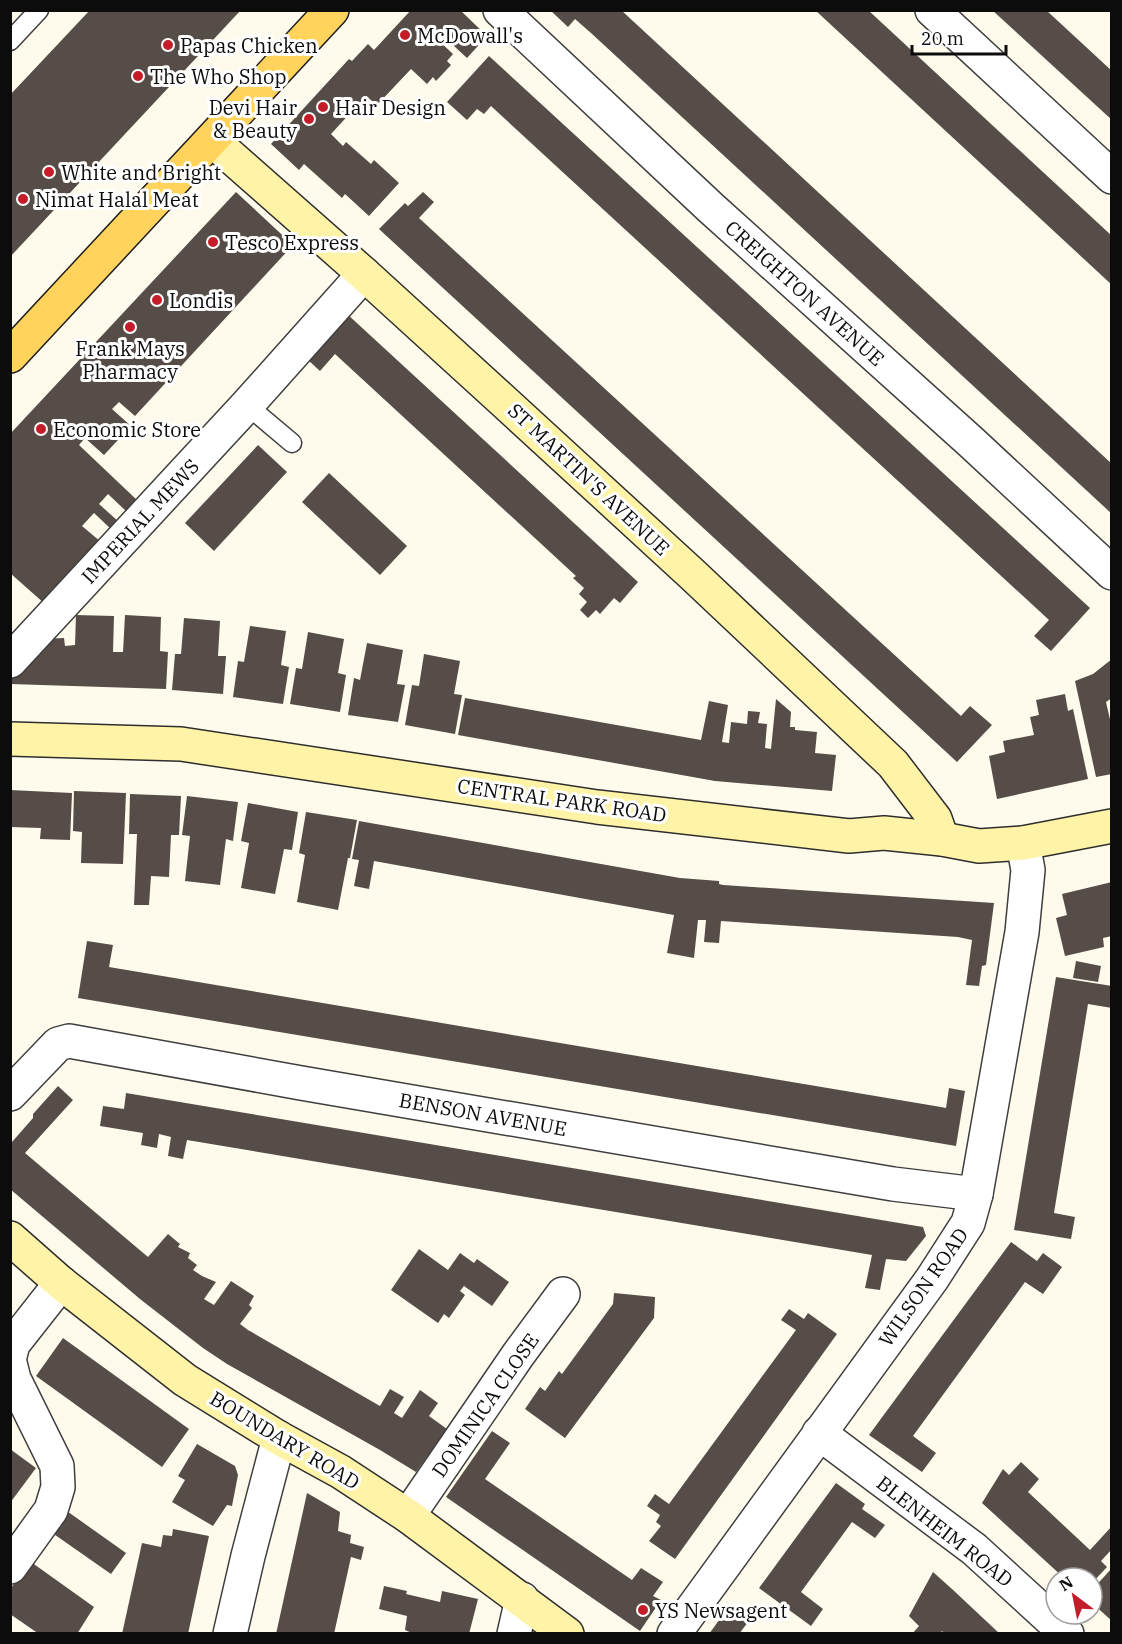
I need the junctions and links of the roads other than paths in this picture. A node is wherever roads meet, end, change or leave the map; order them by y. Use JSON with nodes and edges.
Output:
{"nodes":[{"id":1,"x":39,"y":10,"type":"edge"},
{"id":2,"x":332,"y":10,"type":"edge"},
{"id":3,"x":500,"y":10,"type":"edge"},
{"id":4,"x":932,"y":10,"type":"edge"},
{"id":5,"x":10,"y":41,"type":"edge"},
{"id":6,"x":212,"y":140,"type":"junction"},
{"id":7,"x":1112,"y":177,"type":"edge"},
{"id":8,"x":364,"y":274,"type":"junction"},
{"id":9,"x":10,"y":356,"type":"edge"},
{"id":10,"x":247,"y":405,"type":"junction"},
{"id":11,"x":292,"y":443,"type":"dead end"},
{"id":12,"x":1112,"y":573,"type":"edge"},
{"id":13,"x":10,"y":661,"type":"edge"},
{"id":14,"x":10,"y":739,"type":"edge"},
{"id":15,"x":1112,"y":826,"type":"edge"},
{"id":16,"x":942,"y":839,"type":"junction"},
{"id":17,"x":1023,"y":843,"type":"junction"},
{"id":18,"x":10,"y":1094,"type":"edge"},
{"id":19,"x":976,"y":1194,"type":"junction"},
{"id":20,"x":10,"y":1238,"type":"edge"},
{"id":21,"x":61,"y":1283,"type":"junction"},
{"id":22,"x":563,"y":1294,"type":"dead end"},
{"id":23,"x":10,"y":1356,"type":"edge"},
{"id":24,"x":10,"y":1363,"type":"edge"},
{"id":25,"x":819,"y":1433,"type":"junction"},
{"id":26,"x":279,"y":1438,"type":"junction"},
{"id":27,"x":408,"y":1516,"type":"junction"},
{"id":28,"x":10,"y":1567,"type":"edge"},
{"id":29,"x":522,"y":1599,"type":"junction"},
{"id":30,"x":230,"y":1634,"type":"edge"},
{"id":31,"x":514,"y":1634,"type":"edge"},
{"id":32,"x":567,"y":1634,"type":"edge"},
{"id":33,"x":674,"y":1634,"type":"edge"},
{"id":34,"x":1067,"y":1634,"type":"edge"}],
"edges":[{"from":1,"to":5,"type":"lane"},
{"from":2,"to":6,"type":"main road"},
{"from":3,"to":12,"type":"street","name":"CREIGHTON AVENUE"},
{"from":4,"to":7,"type":"street"},
{"from":6,"to":8,"type":"main road","name":"ST MARTIN'S AVENUE"},
{"from":6,"to":9,"type":"main road"},
{"from":8,"to":10,"type":"street","name":"IMPERIAL MEWS"},
{"from":8,"to":16,"type":"main road","name":"ST MARTIN'S AVENUE"},
{"from":10,"to":11,"type":"lane"},
{"from":10,"to":13,"type":"street","name":"IMPERIAL MEWS"},
{"from":14,"to":16,"type":"main road","name":"CENTRAL PARK ROAD"},
{"from":15,"to":17,"type":"main road","name":"CENTRAL PARK ROAD"},
{"from":16,"to":17,"type":"main road","name":"CENTRAL PARK ROAD"},
{"from":17,"to":19,"type":"street","name":"WILSON ROAD"},
{"from":18,"to":19,"type":"street","name":"BENSON AVENUE"},
{"from":19,"to":25,"type":"street","name":"WILSON ROAD"},
{"from":20,"to":21,"type":"main road","name":"BOUNDARY ROAD"},
{"from":21,"to":23,"type":"street"},
{"from":21,"to":26,"type":"main road","name":"BOUNDARY ROAD"},
{"from":22,"to":27,"type":"street","name":"DOMINICA CLOSE"},
{"from":24,"to":28,"type":"street"},
{"from":25,"to":33,"type":"street","name":"WILSON ROAD"},
{"from":25,"to":34,"type":"street","name":"BLENHEIM ROAD"},
{"from":26,"to":27,"type":"main road","name":"BOUNDARY ROAD"},
{"from":26,"to":30,"type":"street"},
{"from":27,"to":29,"type":"main road","name":"BOUNDARY ROAD"},
{"from":29,"to":31,"type":"street"},
{"from":29,"to":32,"type":"main road","name":"BOUNDARY ROAD"}]}
